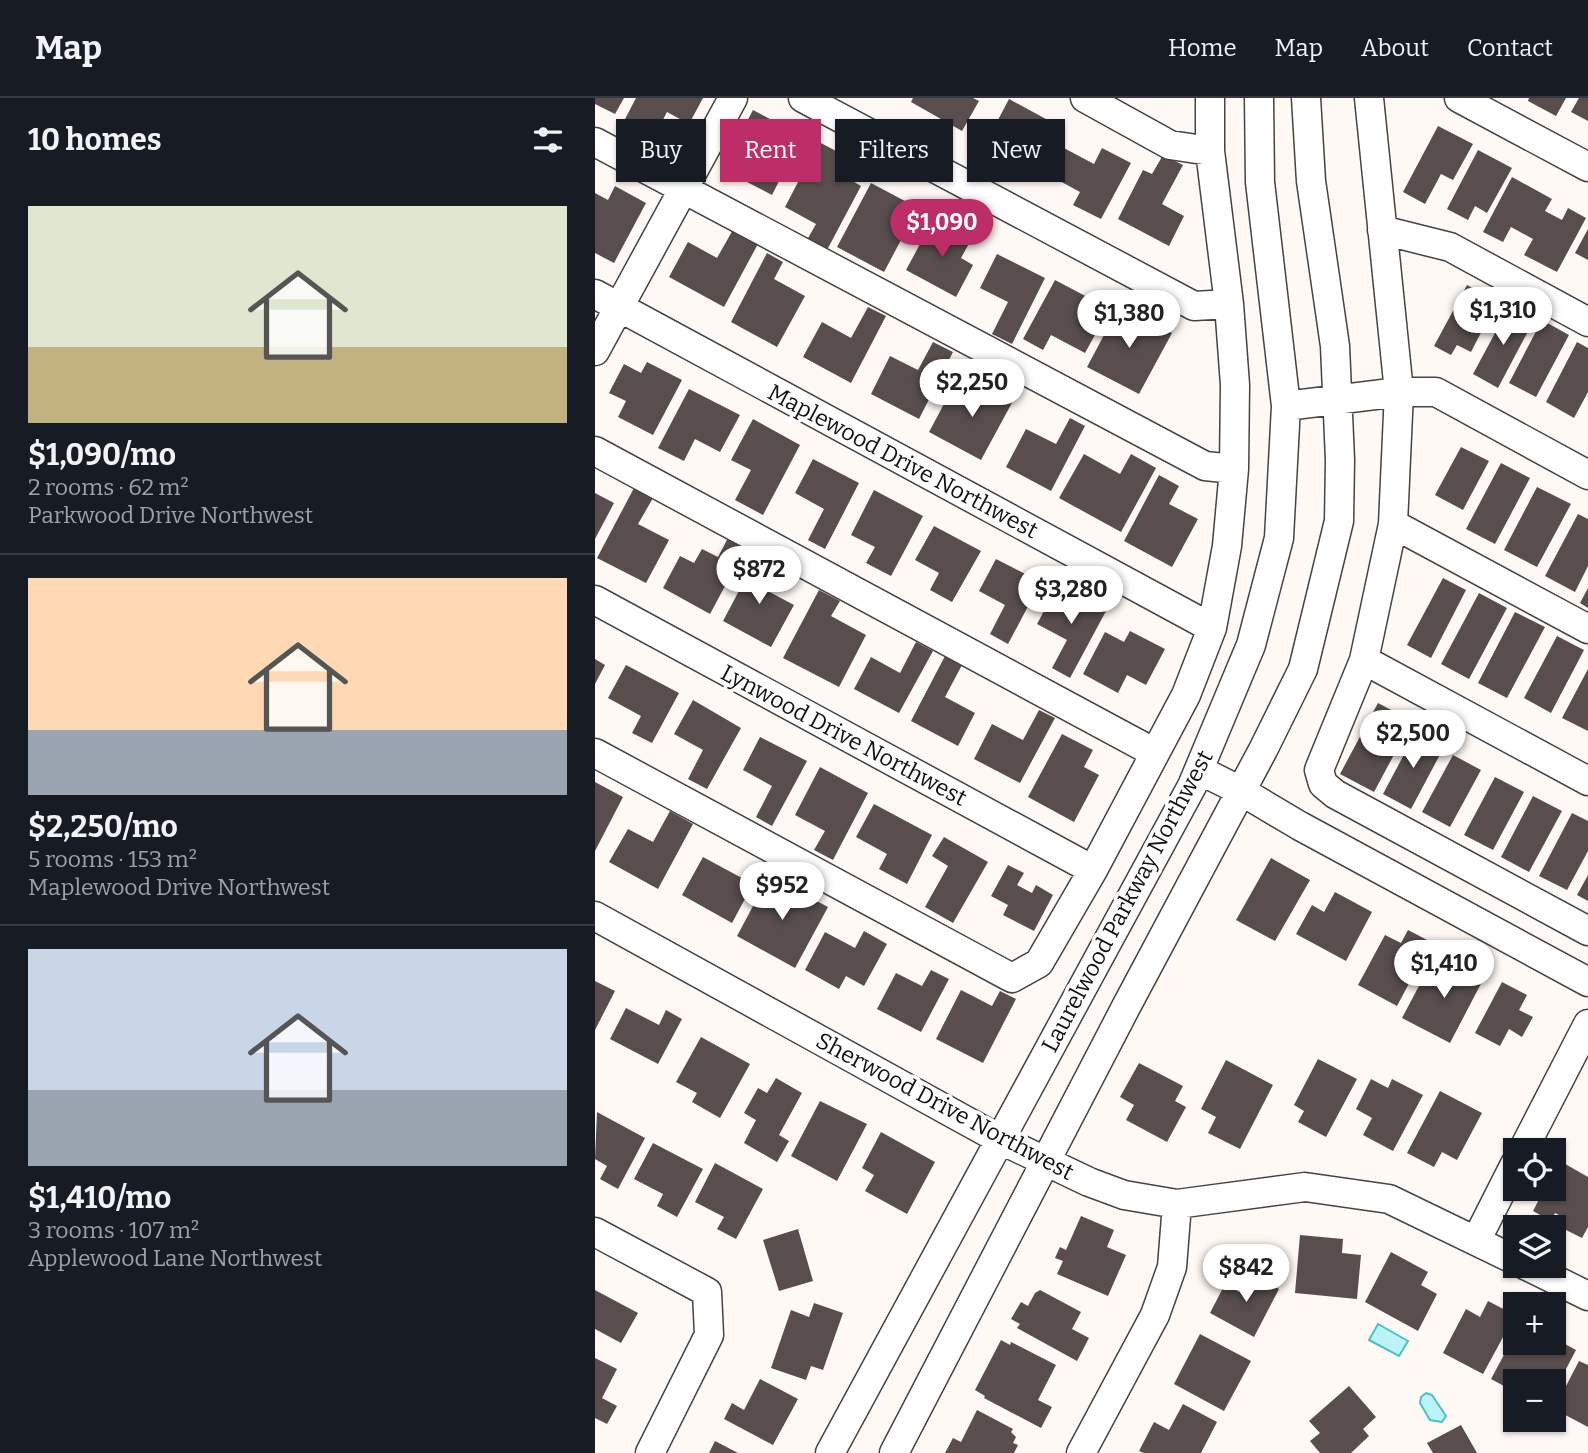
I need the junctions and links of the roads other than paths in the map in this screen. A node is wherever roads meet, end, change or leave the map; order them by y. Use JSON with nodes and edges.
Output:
{"nodes":[{"id":1,"x":733,"y":98,"type":"edge"},
{"id":2,"x":803,"y":98,"type":"edge"},
{"id":3,"x":1085,"y":98,"type":"edge"},
{"id":4,"x":1210,"y":98,"type":"edge"},
{"id":5,"x":1259,"y":98,"type":"edge"},
{"id":6,"x":1306,"y":98,"type":"edge"},
{"id":7,"x":1369,"y":98,"type":"edge"},
{"id":8,"x":1459,"y":98,"type":"edge"},
{"id":9,"x":595,"y":142,"type":"edge"},
{"id":10,"x":1210,"y":151,"type":"junction"},
{"id":11,"x":1588,"y":167,"type":"edge"},
{"id":12,"x":683,"y":189,"type":"junction"},
{"id":13,"x":1382,"y":230,"type":"junction"},
{"id":14,"x":607,"y":300,"type":"edge"},
{"id":15,"x":1229,"y":304,"type":"junction"},
{"id":16,"x":1588,"y":322,"type":"edge"},
{"id":17,"x":595,"y":351,"type":"edge"},
{"id":18,"x":1399,"y":392,"type":"junction"},
{"id":19,"x":1338,"y":400,"type":"junction"},
{"id":20,"x":1286,"y":405,"type":"junction"},
{"id":21,"x":595,"y":451,"type":"edge"},
{"id":22,"x":1234,"y":469,"type":"junction"},
{"id":23,"x":1588,"y":475,"type":"edge"},
{"id":24,"x":1393,"y":524,"type":"junction"},
{"id":25,"x":595,"y":600,"type":"edge"},
{"id":26,"x":1212,"y":628,"type":"junction"},
{"id":27,"x":1588,"y":629,"type":"edge"},
{"id":28,"x":1364,"y":660,"type":"junction"},
{"id":29,"x":595,"y":753,"type":"edge"},
{"id":30,"x":1155,"y":753,"type":"junction"},
{"id":31,"x":1199,"y":771,"type":"junction"},
{"id":32,"x":1588,"y":781,"type":"edge"},
{"id":33,"x":1241,"y":791,"type":"junction"},
{"id":34,"x":1093,"y":870,"type":"junction"},
{"id":35,"x":595,"y":916,"type":"edge"},
{"id":36,"x":1588,"y":931,"type":"edge"},
{"id":37,"x":1588,"y":982,"type":"edge"},
{"id":38,"x":1588,"y":1024,"type":"edge"},
{"id":39,"x":1529,"y":1138,"type":"edge"},
{"id":40,"x":1001,"y":1140,"type":"junction"},
{"id":41,"x":1047,"y":1163,"type":"junction"},
{"id":42,"x":1503,"y":1188,"type":"edge"},
{"id":43,"x":1177,"y":1204,"type":"junction"},
{"id":44,"x":595,"y":1232,"type":"edge"},
{"id":45,"x":1476,"y":1241,"type":"junction"},
{"id":46,"x":1503,"y":1254,"type":"edge"},
{"id":47,"x":1551,"y":1278,"type":"edge"},
{"id":48,"x":1588,"y":1296,"type":"edge"},
{"id":49,"x":650,"y":1453,"type":"edge"},
{"id":50,"x":830,"y":1453,"type":"edge"},
{"id":51,"x":894,"y":1453,"type":"edge"},
{"id":52,"x":1081,"y":1453,"type":"edge"}],
"edges":[{"from":1,"to":12,"type":"street"},
{"from":2,"to":15,"type":"street"},
{"from":3,"to":10,"type":"street"},
{"from":4,"to":10,"type":"street"},
{"from":5,"to":20,"type":"street","name":"Laurelwood Parkway Northwest"},
{"from":6,"to":19,"type":"street"},
{"from":7,"to":13,"type":"street"},
{"from":8,"to":11,"type":"street"},
{"from":9,"to":12,"type":"street"},
{"from":10,"to":15,"type":"street"},
{"from":12,"to":14,"type":"street"},
{"from":12,"to":22,"type":"street"},
{"from":13,"to":16,"type":"street"},
{"from":13,"to":18,"type":"street"},
{"from":14,"to":17,"type":"street"},
{"from":14,"to":26,"type":"street","name":"Maplewood Drive Northwest"},
{"from":15,"to":22,"type":"street"},
{"from":18,"to":19,"type":"street"},
{"from":18,"to":23,"type":"street"},
{"from":18,"to":24,"type":"street"},
{"from":19,"to":20,"type":"street"},
{"from":19,"to":33,"type":"street"},
{"from":20,"to":31,"type":"street","name":"Laurelwood Parkway Northwest"},
{"from":21,"to":30,"type":"street"},
{"from":22,"to":26,"type":"street"},
{"from":24,"to":27,"type":"street"},
{"from":24,"to":28,"type":"street"},
{"from":25,"to":34,"type":"street","name":"Lynwood Drive Northwest"},
{"from":26,"to":30,"type":"street"},
{"from":28,"to":32,"type":"street"},
{"from":28,"to":36,"type":"street"},
{"from":29,"to":34,"type":"street"},
{"from":30,"to":34,"type":"street"},
{"from":31,"to":33,"type":"street"},
{"from":31,"to":40,"type":"street","name":"Laurelwood Parkway Northwest"},
{"from":33,"to":37,"type":"street"},
{"from":33,"to":41,"type":"street"},
{"from":35,"to":40,"type":"street","name":"Sherwood Drive Northwest"},
{"from":38,"to":39,"type":"street"},
{"from":40,"to":41,"type":"street","name":"Sherwood Drive Northwest"},
{"from":40,"to":50,"type":"street","name":"Laurelwood Parkway Northwest"},
{"from":41,"to":43,"type":"street","name":"Sherwood Drive Northwest"},
{"from":41,"to":51,"type":"street"},
{"from":42,"to":45,"type":"street"},
{"from":43,"to":45,"type":"street","name":"Sherwood Drive Northwest"},
{"from":43,"to":52,"type":"street"},
{"from":44,"to":49,"type":"street"},
{"from":45,"to":46,"type":"street","name":"Sherwood Drive Northwest"},
{"from":47,"to":48,"type":"street"}]}
